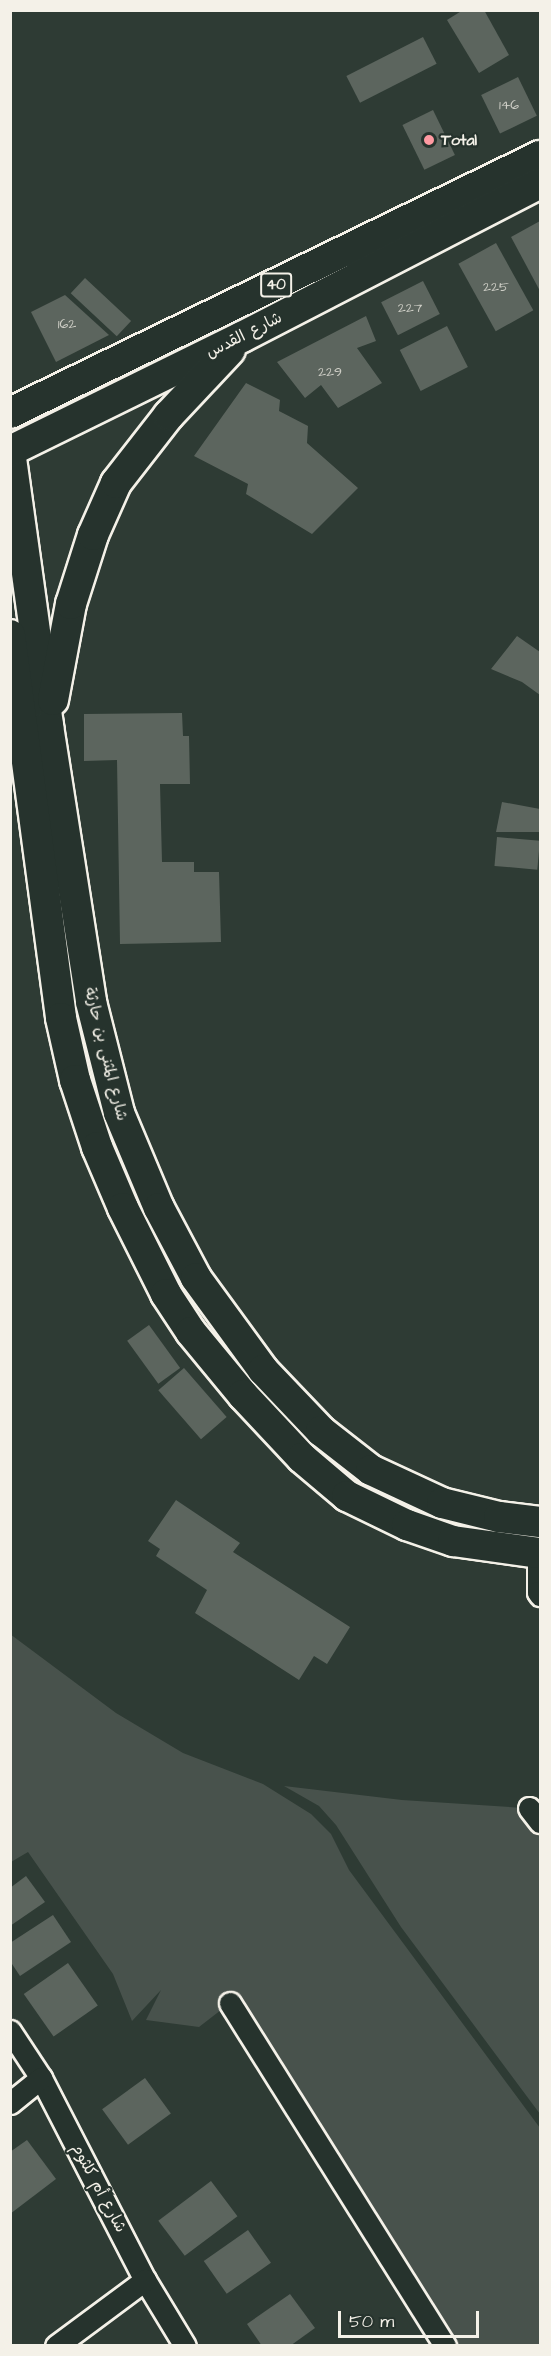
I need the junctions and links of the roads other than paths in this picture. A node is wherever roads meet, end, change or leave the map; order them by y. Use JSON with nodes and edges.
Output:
{"nodes":[{"id":1,"x":540,"y":156,"type":"edge"},
{"id":2,"x":540,"y":183,"type":"edge"},
{"id":3,"x":242,"y":337,"type":"junction"},
{"id":4,"x":10,"y":413,"type":"edge"},
{"id":5,"x":10,"y":451,"type":"edge"},
{"id":6,"x":10,"y":635,"type":"edge"},
{"id":7,"x":48,"y":726,"type":"junction"},
{"id":8,"x":540,"y":1522,"type":"edge"},
{"id":9,"x":539,"y":1553,"type":"edge"},
{"id":10,"x":540,"y":1595,"type":"edge"},
{"id":11,"x":230,"y":2003,"type":"dead end"},
{"id":12,"x":10,"y":2031,"type":"edge"},
{"id":13,"x":41,"y":2078,"type":"junction"},
{"id":14,"x":10,"y":2103,"type":"edge"},
{"id":15,"x":146,"y":2280,"type":"junction"},
{"id":16,"x":56,"y":2346,"type":"edge"},
{"id":17,"x":185,"y":2346,"type":"edge"},
{"id":18,"x":445,"y":2346,"type":"edge"}],
"edges":[{"from":1,"to":4,"type":"highway","name":"شارع القدس","number":"40"},
{"from":2,"to":3,"type":"highway","name":"شارع القدس","number":"40"},
{"from":3,"to":5,"type":"highway","name":"شارع القدس","number":"40"},
{"from":3,"to":7,"type":"highway"},
{"from":5,"to":7,"type":"highway","name":"شارع المثنى بن حارثة"},
{"from":6,"to":9,"type":"highway","name":"شارع المثنى بن حارثة"},
{"from":7,"to":8,"type":"highway","name":"شارع المثنى بن حارثة"},
{"from":9,"to":10,"type":"street"},
{"from":11,"to":18,"type":"street"},
{"from":12,"to":13,"type":"street","name":"شارع أم كلثوم"},
{"from":13,"to":14,"type":"street"},
{"from":13,"to":15,"type":"street","name":"شارع أم كلثوم"},
{"from":15,"to":16,"type":"street"},
{"from":15,"to":17,"type":"street","name":"شارع أم كلثوم"}]}
